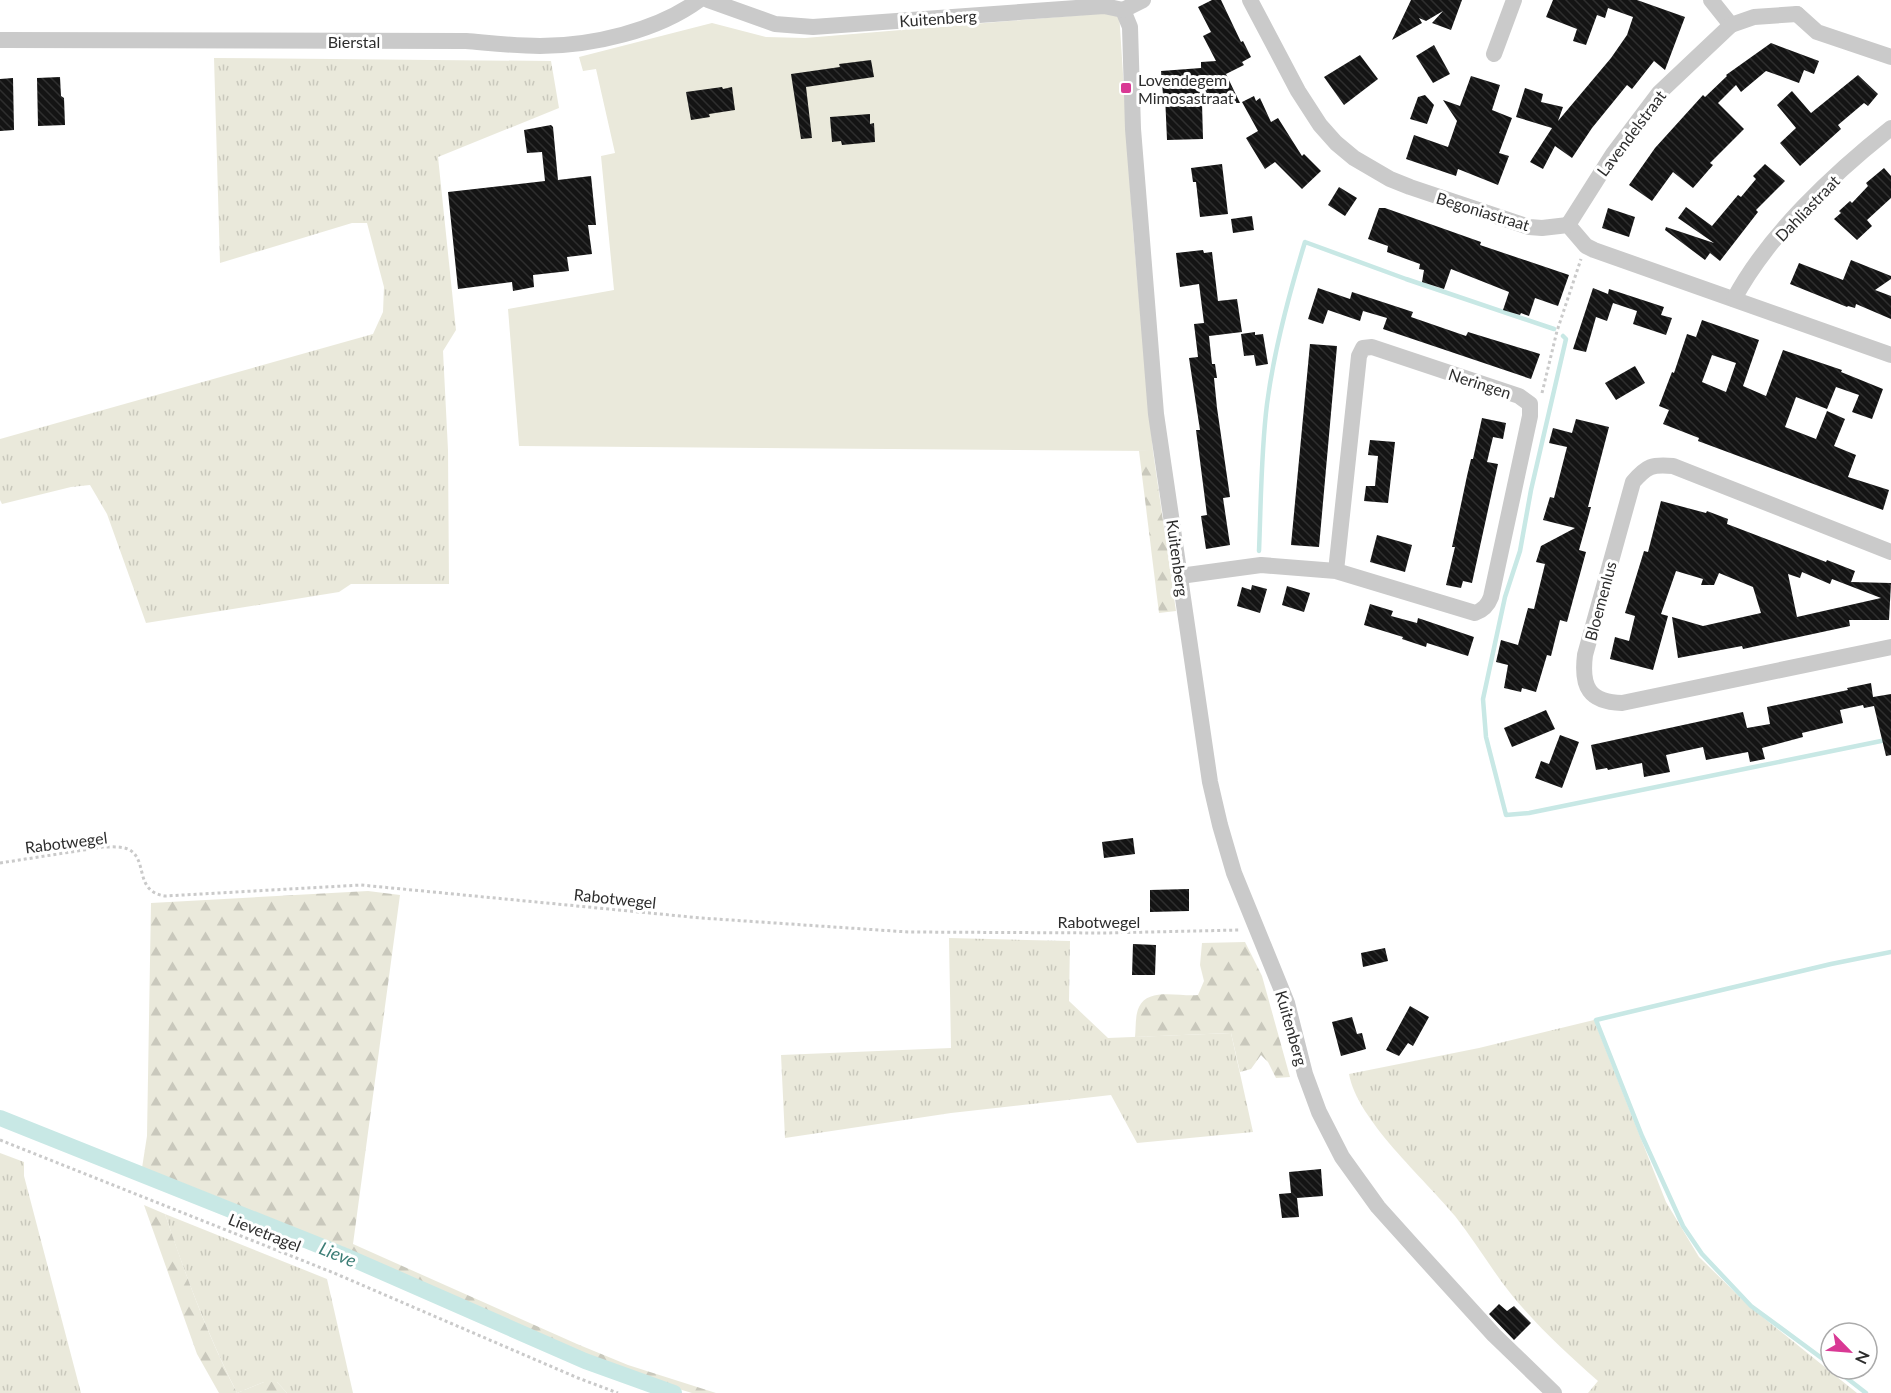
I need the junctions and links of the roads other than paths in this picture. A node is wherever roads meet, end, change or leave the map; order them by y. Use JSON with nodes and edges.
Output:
{"nodes":[{"id":1,"x":699,"y":0,"type":"edge"},
{"id":2,"x":708,"y":0,"type":"edge"},
{"id":3,"x":1143,"y":0,"type":"edge"},
{"id":4,"x":1250,"y":0,"type":"edge"},
{"id":5,"x":1514,"y":0,"type":"edge"},
{"id":6,"x":1711,"y":0,"type":"edge"},
{"id":7,"x":1800,"y":7,"type":"edge"},
{"id":8,"x":1123,"y":10,"type":"junction"},
{"id":9,"x":1731,"y":25,"type":"junction"},
{"id":10,"x":0,"y":40,"type":"edge"},
{"id":11,"x":1494,"y":54,"type":"dead end"},
{"id":12,"x":1891,"y":57,"type":"edge"},
{"id":13,"x":1891,"y":128,"type":"edge"},
{"id":14,"x":1568,"y":225,"type":"junction"},
{"id":15,"x":1734,"y":299,"type":"junction"},
{"id":16,"x":1891,"y":355,"type":"edge"},
{"id":17,"x":1891,"y":552,"type":"edge"},
{"id":18,"x":1336,"y":571,"type":"junction"},
{"id":19,"x":1180,"y":576,"type":"junction"},
{"id":20,"x":1891,"y":647,"type":"edge"},
{"id":21,"x":1554,"y":1393,"type":"edge"}],
"edges":[{"from":1,"to":10,"type":"street","name":"Bierstal"},
{"from":2,"to":8,"type":"street","name":"Kuitenberg"},
{"from":3,"to":8,"type":"street"},
{"from":4,"to":14,"type":"street","name":"Begoniastraat"},
{"from":5,"to":11,"type":"street"},
{"from":6,"to":9,"type":"street"},
{"from":7,"to":9,"type":"street"},
{"from":7,"to":12,"type":"street"},
{"from":8,"to":19,"type":"street","name":"Kuitenberg"},
{"from":9,"to":14,"type":"street","name":"Lavendelstraat"},
{"from":13,"to":15,"type":"street","name":"Dahliastraat"},
{"from":14,"to":15,"type":"street"},
{"from":15,"to":16,"type":"street"},
{"from":17,"to":20,"type":"street","name":"Bloemenlus"},
{"from":18,"to":18,"type":"street","name":"Neringen"},
{"from":18,"to":19,"type":"street","name":"Neringen"},
{"from":19,"to":21,"type":"street","name":"Kuitenberg"}]}
